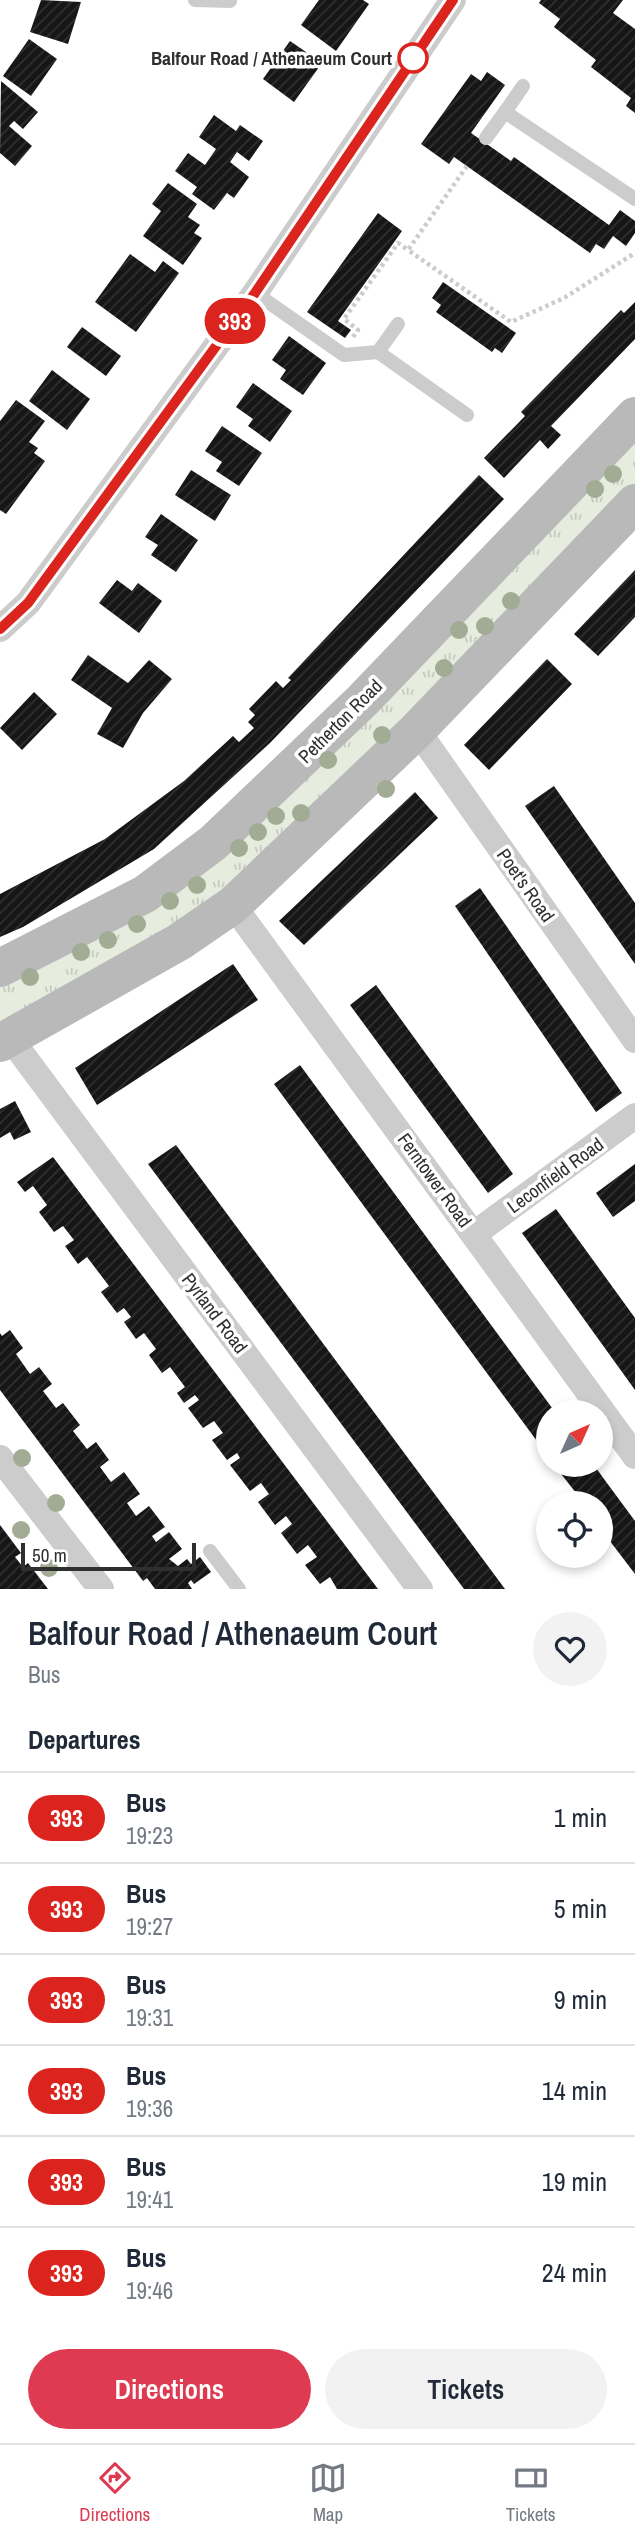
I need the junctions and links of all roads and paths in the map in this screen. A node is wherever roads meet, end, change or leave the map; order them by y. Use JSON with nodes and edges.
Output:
{"nodes":[{"id":1,"x":195,"y":0,"type":"edge"},
{"id":2,"x":453,"y":0,"type":"edge"},
{"id":3,"x":230,"y":1,"type":"edge"},
{"id":4,"x":523,"y":86,"type":"dead end"},
{"id":5,"x":505,"y":112,"type":"junction"},
{"id":6,"x":486,"y":138,"type":"dead end"},
{"id":7,"x":467,"y":166,"type":"dead end"},
{"id":8,"x":635,"y":199,"type":"edge"},
{"id":9,"x":408,"y":250,"type":"junction"},
{"id":10,"x":635,"y":253,"type":"edge"},
{"id":11,"x":255,"y":293,"type":"junction"},
{"id":12,"x":398,"y":324,"type":"dead end"},
{"id":13,"x":377,"y":352,"type":"junction"},
{"id":14,"x":341,"y":353,"type":"junction"},
{"id":15,"x":467,"y":415,"type":"dead end"},
{"id":16,"x":635,"y":416,"type":"edge"},
{"id":17,"x":635,"y":503,"type":"edge"},
{"id":18,"x":0,"y":629,"type":"edge"},
{"id":19,"x":416,"y":730,"type":"junction"},
{"id":20,"x":233,"y":905,"type":"junction"},
{"id":21,"x":0,"y":968,"type":"edge"},
{"id":22,"x":5,"y":1040,"type":"edge"},
{"id":23,"x":635,"y":1040,"type":"edge"},
{"id":24,"x":635,"y":1115,"type":"edge"},
{"id":25,"x":474,"y":1234,"type":"junction"},
{"id":26,"x":635,"y":1456,"type":"edge"},
{"id":27,"x":0,"y":1458,"type":"edge"},
{"id":28,"x":210,"y":1551,"type":"dead end"},
{"id":29,"x":101,"y":1589,"type":"edge"},
{"id":30,"x":239,"y":1589,"type":"edge"},
{"id":31,"x":420,"y":1589,"type":"edge"}],
"edges":[{"from":1,"to":3,"type":"lane"},
{"from":2,"to":11,"type":"street"},
{"from":4,"to":5,"type":"lane"},
{"from":5,"to":6,"type":"lane"},
{"from":5,"to":8,"type":"lane"},
{"from":7,"to":9,"type":"path"},
{"from":9,"to":10,"type":"path"},
{"from":9,"to":14,"type":"path"},
{"from":11,"to":14,"type":"lane"},
{"from":11,"to":18,"type":"street"},
{"from":12,"to":13,"type":"lane"},
{"from":13,"to":14,"type":"lane"},
{"from":13,"to":15,"type":"lane"},
{"from":16,"to":21,"type":"street","name":"Petherton Road"},
{"from":17,"to":19,"type":"street"},
{"from":19,"to":20,"type":"street"},
{"from":19,"to":23,"type":"street","name":"Poet's Road"},
{"from":20,"to":22,"type":"street"},
{"from":20,"to":25,"type":"street","name":"Ferntower Road"},
{"from":22,"to":31,"type":"street","name":"Pyrland Road"},
{"from":24,"to":25,"type":"street","name":"Leconfield Road"},
{"from":25,"to":26,"type":"street","name":"Ferntower Road"},
{"from":27,"to":29,"type":"street"},
{"from":28,"to":30,"type":"lane"}]}
